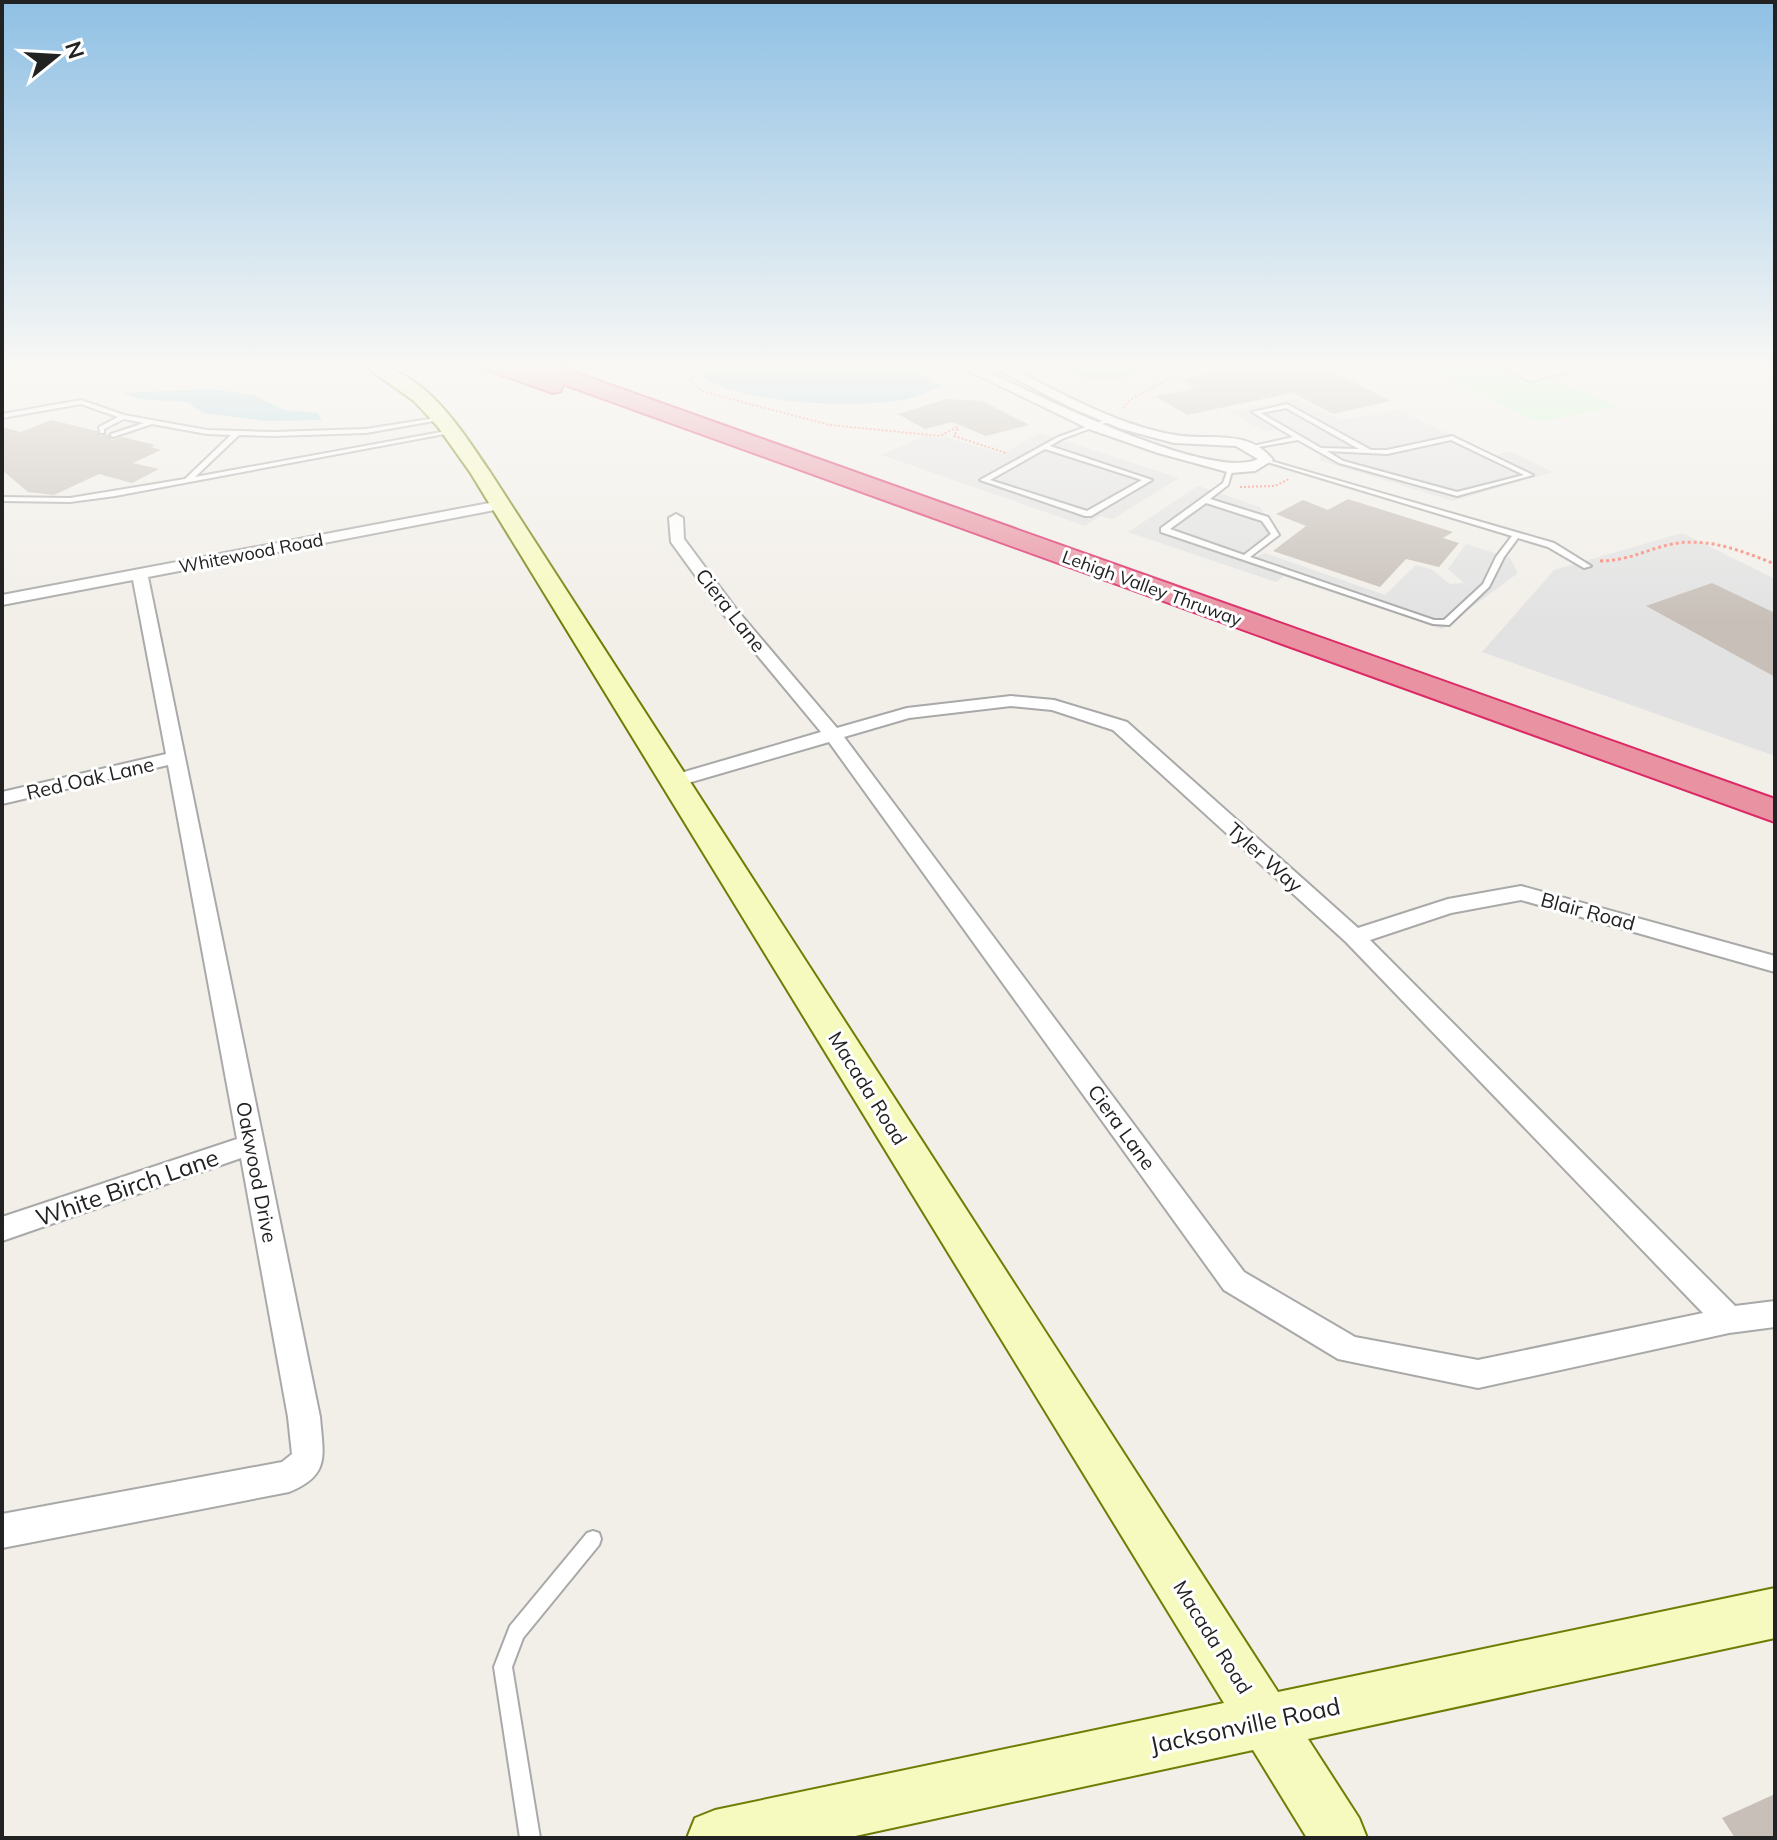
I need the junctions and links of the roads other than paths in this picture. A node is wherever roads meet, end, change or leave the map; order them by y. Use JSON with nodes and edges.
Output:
{"nodes":[{"id":1,"x":219,"y":450,"type":"edge"},
{"id":2,"x":333,"y":450,"type":"edge"},
{"id":3,"x":463,"y":450,"type":"edge"},
{"id":4,"x":728,"y":450,"type":"edge"},
{"id":5,"x":769,"y":450,"type":"edge"},
{"id":6,"x":805,"y":450,"type":"edge"},
{"id":7,"x":1040,"y":450,"type":"edge"},
{"id":8,"x":1054,"y":450,"type":"edge"},
{"id":9,"x":1170,"y":450,"type":"edge"},
{"id":10,"x":1257,"y":450,"type":"edge"},
{"id":11,"x":1320,"y":450,"type":"edge"},
{"id":12,"x":1333,"y":450,"type":"edge"},
{"id":13,"x":1366,"y":450,"type":"edge"},
{"id":14,"x":1397,"y":450,"type":"edge"},
{"id":15,"x":1477,"y":450,"type":"edge"},
{"id":16,"x":1370,"y":452,"type":"junction"},
{"id":17,"x":1266,"y":460,"type":"junction"},
{"id":18,"x":1231,"y":469,"type":"junction"},
{"id":19,"x":188,"y":480,"type":"junction"},
{"id":20,"x":2,"y":499,"type":"edge"},
{"id":21,"x":1205,"y":500,"type":"junction"},
{"id":22,"x":500,"y":505,"type":"junction"},
{"id":23,"x":676,"y":518,"type":"dead end"},
{"id":24,"x":1516,"y":535,"type":"junction"},
{"id":25,"x":1244,"y":558,"type":"junction"},
{"id":26,"x":1587,"y":566,"type":"road end"},
{"id":27,"x":140,"y":574,"type":"junction"},
{"id":28,"x":2,"y":600,"type":"edge"},
{"id":29,"x":834,"y":736,"type":"junction"},
{"id":30,"x":178,"y":757,"type":"junction"},
{"id":31,"x":1642,"y":763,"type":"junction"},
{"id":32,"x":674,"y":781,"type":"junction"},
{"id":33,"x":1775,"y":792,"type":"edge"},
{"id":34,"x":2,"y":798,"type":"edge"},
{"id":35,"x":1775,"y":811,"type":"edge"},
{"id":36,"x":1354,"y":937,"type":"junction"},
{"id":37,"x":1775,"y":964,"type":"edge"},
{"id":38,"x":252,"y":1144,"type":"junction"},
{"id":39,"x":2,"y":1229,"type":"edge"},
{"id":40,"x":1775,"y":1314,"type":"edge"},
{"id":41,"x":1729,"y":1320,"type":"junction"},
{"id":42,"x":2,"y":1531,"type":"edge"},
{"id":43,"x":593,"y":1539,"type":"dead end"},
{"id":44,"x":1775,"y":1613,"type":"edge"},
{"id":45,"x":1266,"y":1720,"type":"junction"},
{"id":46,"x":722,"y":1837,"type":"edge"},
{"id":47,"x":530,"y":1838,"type":"edge"},
{"id":48,"x":1339,"y":1838,"type":"edge"}],
"edges":[{"from":1,"to":19,"type":"lane"},
{"from":2,"to":19,"type":"lane"},
{"from":3,"to":22,"type":"street","name":"Macada Road"},
{"from":4,"to":31,"type":"highway"},
{"from":5,"to":31,"type":"highway","name":"Lehigh Valley Thruway"},
{"from":6,"to":33,"type":"highway","name":"Lehigh Valley Thruway"},
{"from":7,"to":8,"type":"lane"},
{"from":9,"to":18,"type":"street"},
{"from":10,"to":17,"type":"street"},
{"from":11,"to":15,"type":"lane"},
{"from":12,"to":16,"type":"lane"},
{"from":13,"to":16,"type":"lane"},
{"from":14,"to":16,"type":"lane"},
{"from":17,"to":18,"type":"street"},
{"from":17,"to":24,"type":"lane"},
{"from":18,"to":21,"type":"lane"},
{"from":19,"to":20,"type":"lane"},
{"from":21,"to":25,"type":"lane"},
{"from":21,"to":25,"type":"lane"},
{"from":22,"to":27,"type":"street","name":"Whitewood Road"},
{"from":22,"to":32,"type":"street","name":"Macada Road"},
{"from":23,"to":29,"type":"street","name":"Ciera Lane"},
{"from":24,"to":25,"type":"lane"},
{"from":24,"to":26,"type":"lane"},
{"from":27,"to":28,"type":"street","name":"Whitewood Road"},
{"from":27,"to":30,"type":"street","name":"Oakwood Drive"},
{"from":29,"to":32,"type":"street","name":"Tyler Way"},
{"from":29,"to":36,"type":"street","name":"Tyler Way"},
{"from":29,"to":41,"type":"street","name":"Ciera Lane"},
{"from":30,"to":34,"type":"street","name":"Red Oak Lane"},
{"from":30,"to":38,"type":"street","name":"Oakwood Drive"},
{"from":31,"to":35,"type":"highway","name":"Lehigh Valley Thruway"},
{"from":32,"to":45,"type":"street","name":"Macada Road"},
{"from":36,"to":37,"type":"street","name":"Blair Road"},
{"from":36,"to":41,"type":"street","name":"Tyler Way"},
{"from":38,"to":39,"type":"street","name":"White Birch Lane"},
{"from":38,"to":42,"type":"street","name":"Oakwood Drive"},
{"from":40,"to":41,"type":"street","name":"Ciera Lane"},
{"from":43,"to":47,"type":"lane"},
{"from":44,"to":45,"type":"street","name":"Jacksonville Road"},
{"from":45,"to":46,"type":"street","name":"Jacksonville Road"},
{"from":45,"to":48,"type":"street","name":"Macada Road"}]}
